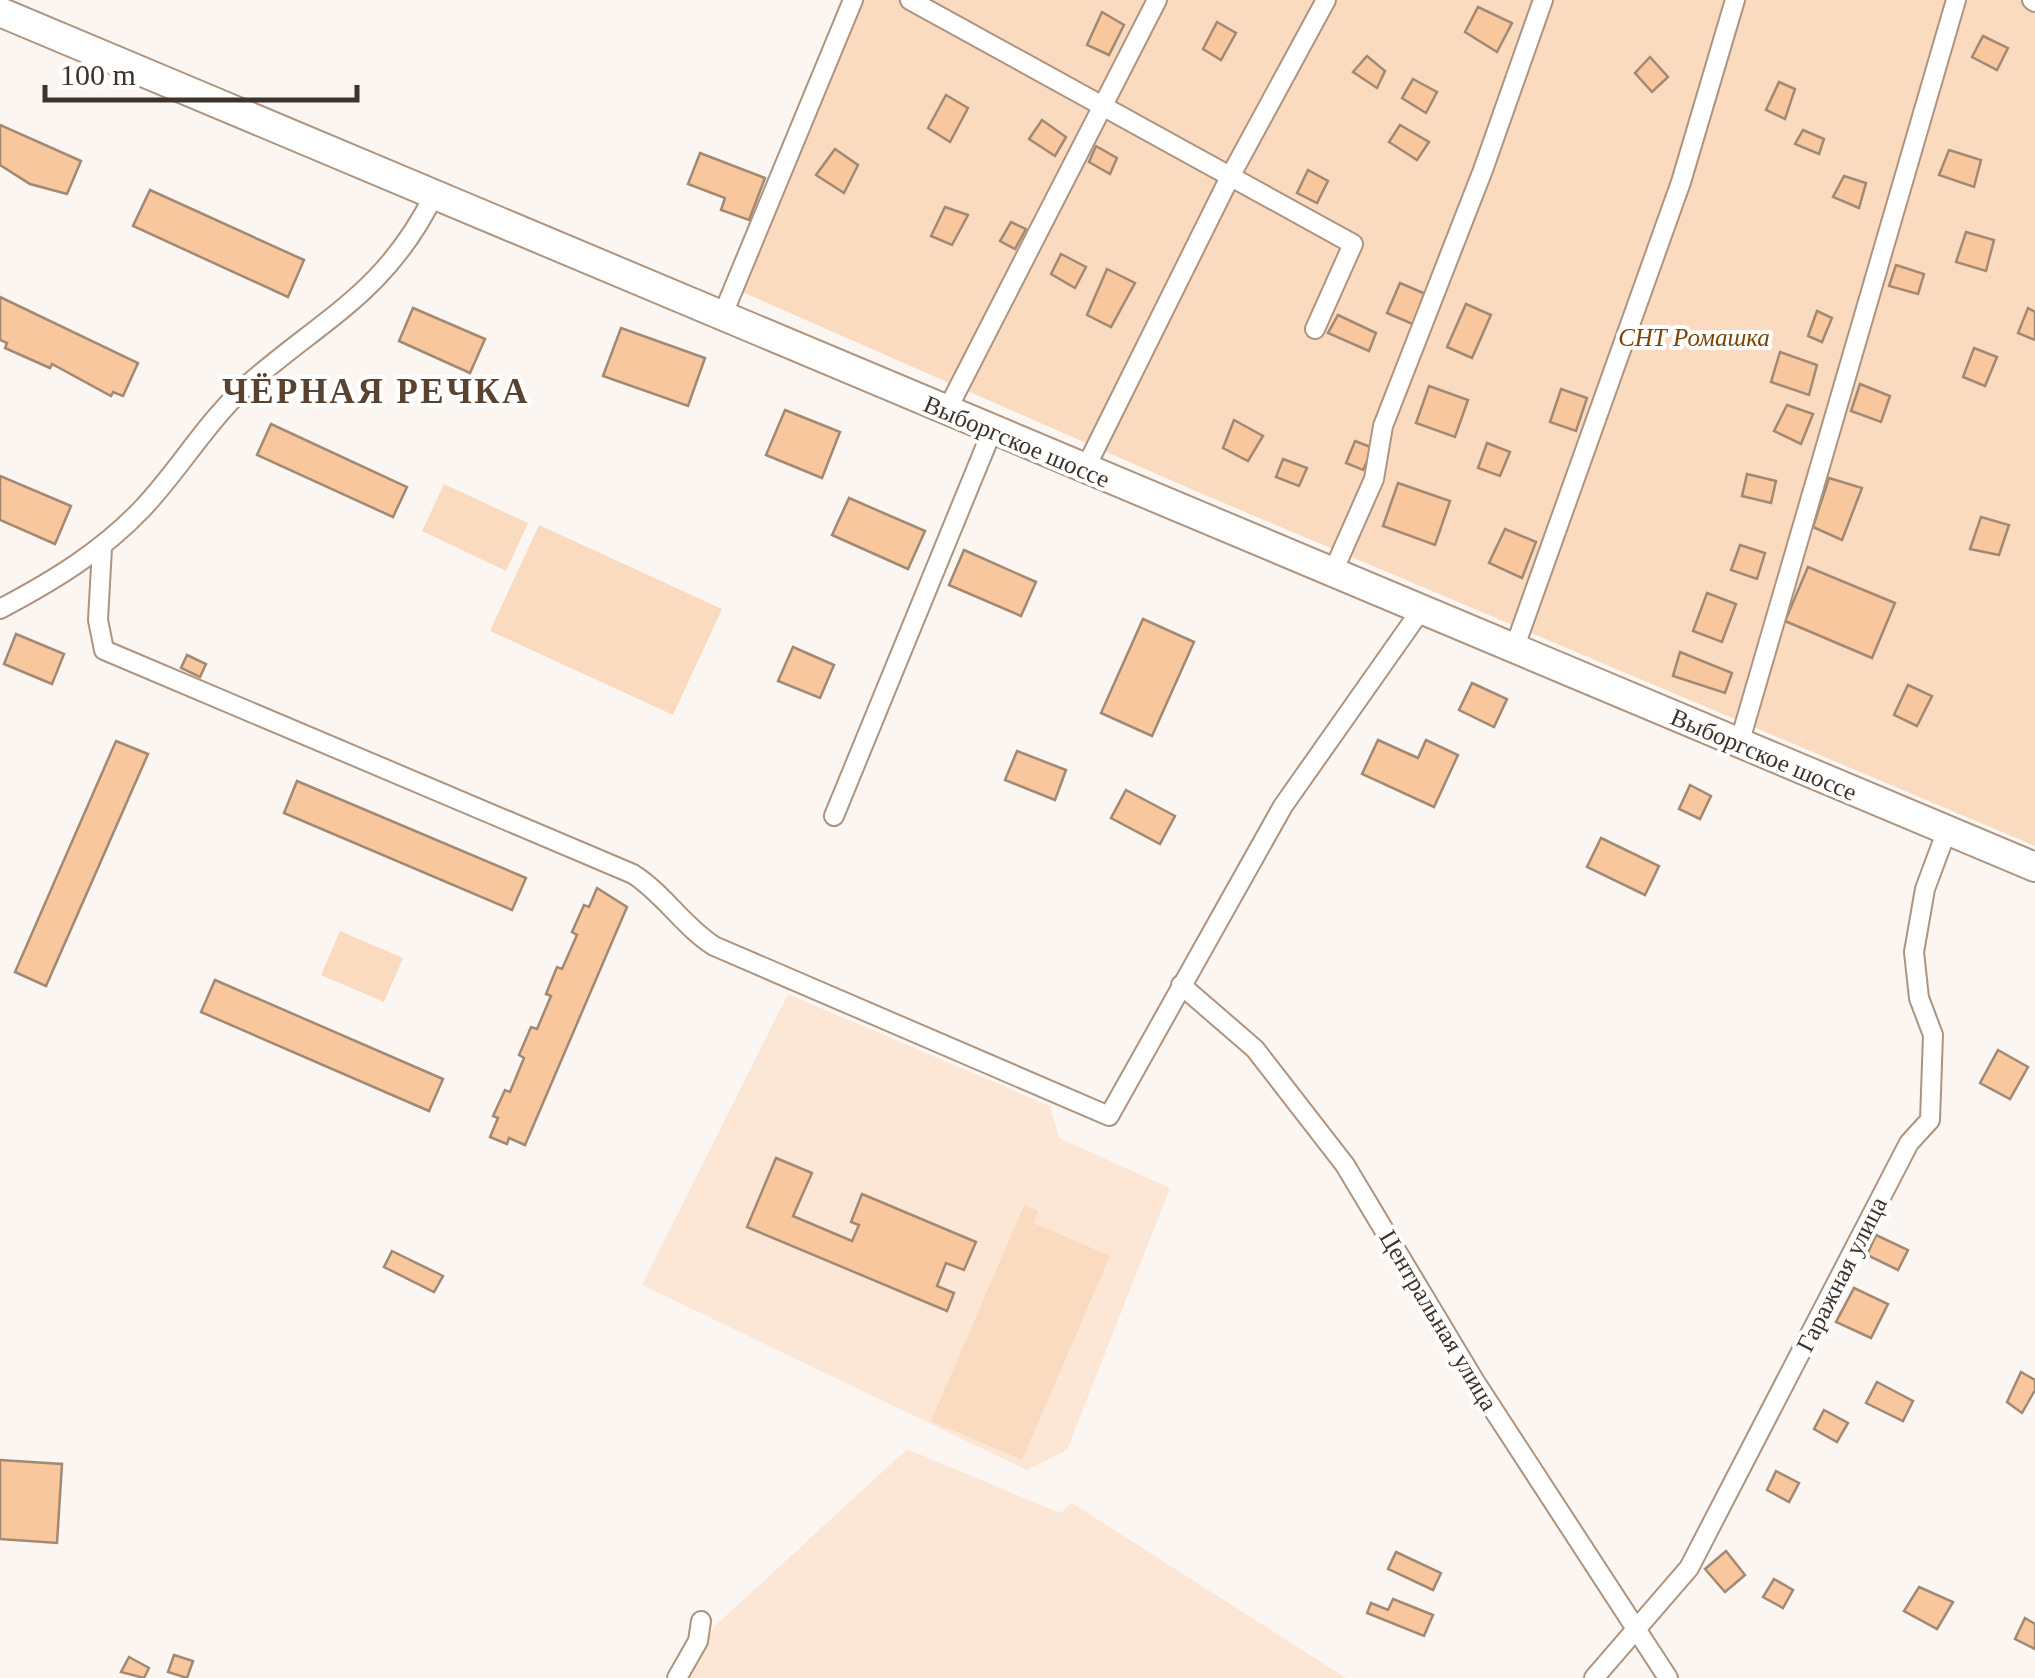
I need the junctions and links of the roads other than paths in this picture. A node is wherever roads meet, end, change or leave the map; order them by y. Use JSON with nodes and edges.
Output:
{"nodes":[{"id":1,"x":854,"y":0,"type":"edge"},
{"id":2,"x":910,"y":0,"type":"edge"},
{"id":3,"x":1157,"y":0,"type":"edge"},
{"id":4,"x":1326,"y":0,"type":"edge"},
{"id":5,"x":1543,"y":0,"type":"edge"},
{"id":6,"x":1735,"y":0,"type":"edge"},
{"id":7,"x":1956,"y":0,"type":"edge"},
{"id":8,"x":0,"y":12,"type":"edge"},
{"id":9,"x":1100,"y":106,"type":"junction"},
{"id":10,"x":1231,"y":175,"type":"junction"},
{"id":11,"x":434,"y":195,"type":"junction"},
{"id":12,"x":722,"y":314,"type":"junction"},
{"id":13,"x":1314,"y":328,"type":"dead end"},
{"id":14,"x":946,"y":412,"type":"junction"},
{"id":15,"x":992,"y":431,"type":"junction"},
{"id":16,"x":1084,"y":469,"type":"junction"},
{"id":17,"x":102,"y":548,"type":"junction"},
{"id":18,"x":1332,"y":574,"type":"junction"},
{"id":19,"x":0,"y":609,"type":"edge"},
{"id":20,"x":1421,"y":610,"type":"junction"},
{"id":21,"x":1514,"y":648,"type":"junction"},
{"id":22,"x":1738,"y":744,"type":"junction"},
{"id":23,"x":834,"y":816,"type":"dead end"},
{"id":24,"x":1948,"y":830,"type":"junction"},
{"id":25,"x":2033,"y":859,"type":"edge"},
{"id":26,"x":1181,"y":985,"type":"junction"},
{"id":27,"x":702,"y":1621,"type":"dead end"},
{"id":28,"x":1636,"y":1632,"type":"junction"},
{"id":29,"x":677,"y":1678,"type":"edge"},
{"id":30,"x":1594,"y":1678,"type":"edge"},
{"id":31,"x":1668,"y":1678,"type":"edge"}],
"edges":[{"from":1,"to":12,"type":"street"},
{"from":2,"to":9,"type":"street"},
{"from":3,"to":9,"type":"street"},
{"from":4,"to":10,"type":"street"},
{"from":5,"to":18,"type":"street"},
{"from":6,"to":21,"type":"street"},
{"from":7,"to":22,"type":"street"},
{"from":8,"to":11,"type":"main road","name":"Выборгское шоссе"},
{"from":9,"to":10,"type":"street"},
{"from":9,"to":14,"type":"street"},
{"from":10,"to":13,"type":"street"},
{"from":10,"to":16,"type":"street"},
{"from":11,"to":12,"type":"main road","name":"Выборгское шоссе"},
{"from":11,"to":17,"type":"street"},
{"from":12,"to":14,"type":"main road","name":"Выборгское шоссе"},
{"from":14,"to":15,"type":"main road","name":"Выборгское шоссе"},
{"from":15,"to":16,"type":"main road","name":"Выборгское шоссе"},
{"from":15,"to":23,"type":"street"},
{"from":16,"to":18,"type":"main road","name":"Выборгское шоссе"},
{"from":17,"to":19,"type":"street"},
{"from":17,"to":26,"type":"street"},
{"from":18,"to":20,"type":"main road","name":"Выборгское шоссе"},
{"from":20,"to":21,"type":"main road","name":"Выборгское шоссе"},
{"from":20,"to":26,"type":"street"},
{"from":21,"to":22,"type":"main road","name":"Выборгское шоссе"},
{"from":22,"to":24,"type":"main road","name":"Выборгское шоссе"},
{"from":24,"to":25,"type":"main road","name":"Выборгское шоссе"},
{"from":24,"to":28,"type":"street","name":"Гаражная улица"},
{"from":26,"to":28,"type":"street","name":"Центральная улица"},
{"from":27,"to":29,"type":"street"},
{"from":28,"to":30,"type":"street","name":"Гаражная улица"},
{"from":28,"to":31,"type":"street","name":"Центральная улица"}]}
